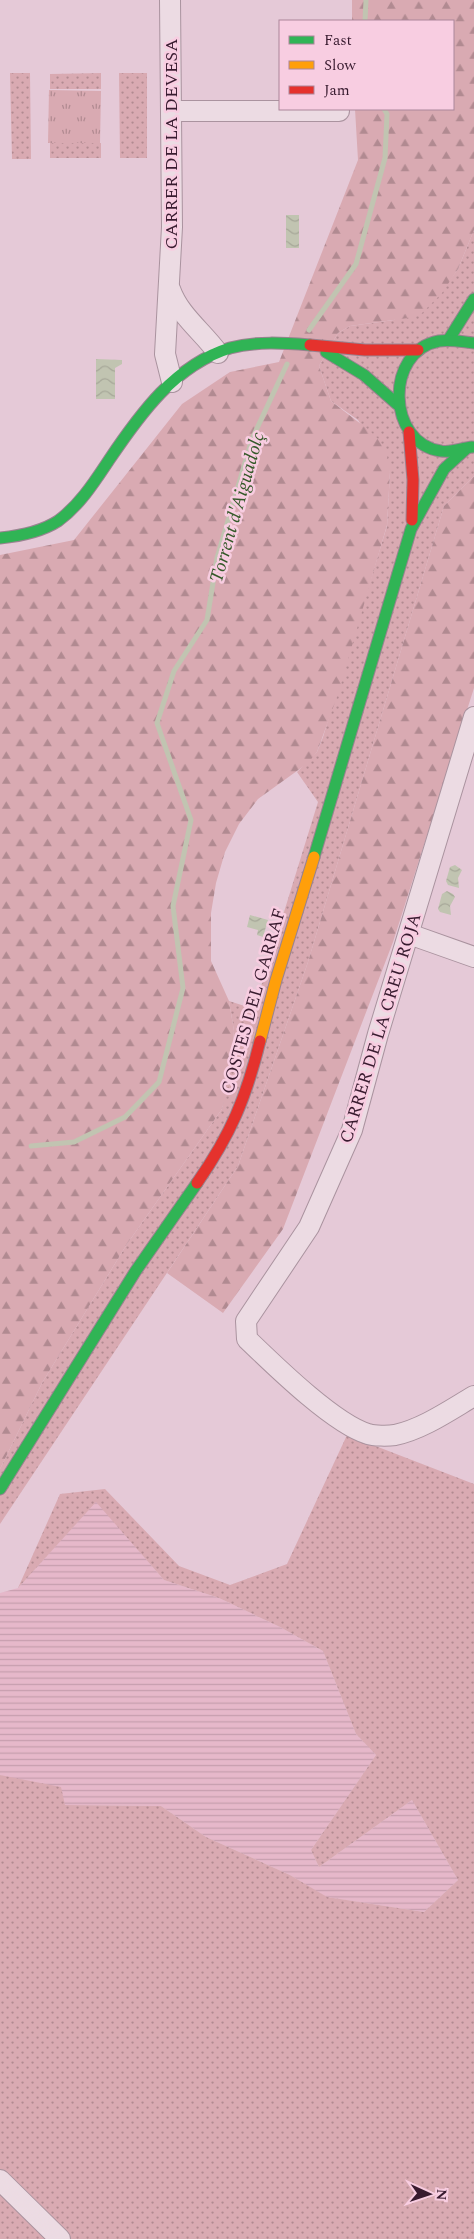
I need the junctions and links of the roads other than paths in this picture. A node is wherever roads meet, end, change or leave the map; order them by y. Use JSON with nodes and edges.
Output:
{"nodes":[{"id":1,"x":170,"y":0,"type":"edge"},
{"id":2,"x":338,"y":110,"type":"dead end"},
{"id":3,"x":171,"y":111,"type":"junction"},
{"id":4,"x":170,"y":289,"type":"junction"},
{"id":5,"x":474,"y":299,"type":"edge"},
{"id":6,"x":449,"y":339,"type":"junction"},
{"id":7,"x":474,"y":343,"type":"edge"},
{"id":8,"x":318,"y":348,"type":"junction"},
{"id":9,"x":418,"y":350,"type":"junction"},
{"id":10,"x":218,"y":353,"type":"junction"},
{"id":11,"x":172,"y":382,"type":"junction"},
{"id":12,"x":397,"y":404,"type":"junction"},
{"id":13,"x":410,"y":432,"type":"junction"},
{"id":14,"x":470,"y":448,"type":"edge"},
{"id":15,"x":411,"y":529,"type":"junction"},
{"id":16,"x":0,"y":538,"type":"edge"},
{"id":17,"x":474,"y":717,"type":"edge"},
{"id":18,"x":409,"y":934,"type":"junction"},
{"id":19,"x":474,"y":957,"type":"edge"},
{"id":20,"x":474,"y":1396,"type":"edge"},
{"id":21,"x":0,"y":1489,"type":"edge"},
{"id":22,"x":0,"y":2180,"type":"edge"},
{"id":23,"x":60,"y":2239,"type":"edge"}],
"edges":[{"from":1,"to":3,"type":"street","name":"CARRER DE LA DEVESA"},
{"from":2,"to":3,"type":"street"},
{"from":3,"to":4,"type":"street","name":"CARRER DE LA DEVESA"},
{"from":4,"to":10,"type":"street","name":"CARRER DE LA DEVESA"},
{"from":4,"to":11,"type":"street","name":"CARRER DE LA DEVESA"},
{"from":5,"to":6,"type":"main road"},
{"from":6,"to":7,"type":"main road"},
{"from":6,"to":9,"type":"main road"},
{"from":8,"to":9,"type":"main road"},
{"from":8,"to":10,"type":"main road"},
{"from":8,"to":12,"type":"main road"},
{"from":9,"to":12,"type":"main road"},
{"from":10,"to":11,"type":"main road"},
{"from":11,"to":16,"type":"main road"},
{"from":12,"to":13,"type":"main road"},
{"from":13,"to":14,"type":"main road"},
{"from":13,"to":15,"type":"main road"},
{"from":14,"to":15,"type":"main road"},
{"from":15,"to":21,"type":"main road","name":"COSTES DEL GARRAF"},
{"from":17,"to":18,"type":"street","name":"CARRER DE LA CREU ROJA"},
{"from":18,"to":19,"type":"street"},
{"from":18,"to":20,"type":"street","name":"CARRER DE LA CREU ROJA"},
{"from":22,"to":23,"type":"street"}]}
